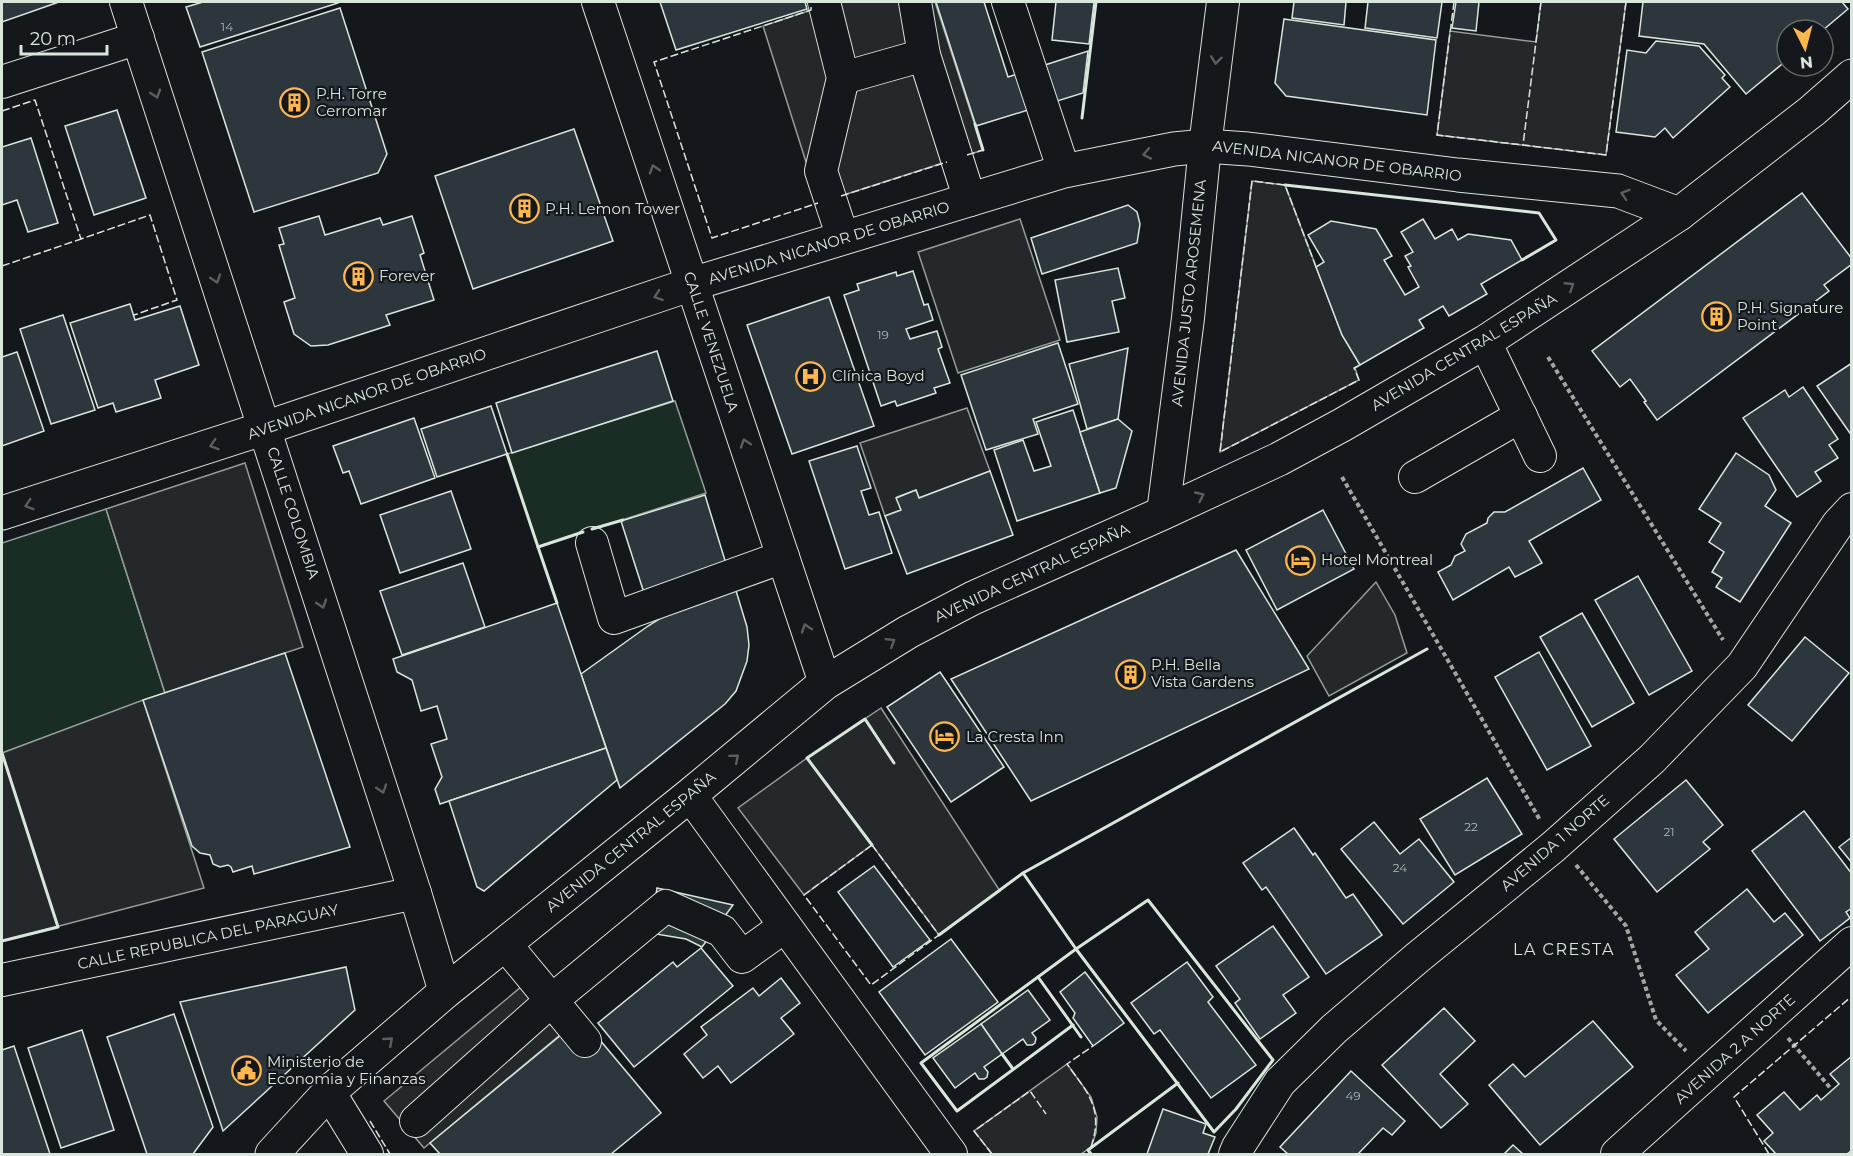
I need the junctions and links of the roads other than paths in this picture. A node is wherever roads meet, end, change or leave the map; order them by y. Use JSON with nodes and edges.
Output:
{"nodes":[{"id":1,"x":126,"y":2,"type":"edge"},
{"id":2,"x":598,"y":2,"type":"edge"},
{"id":3,"x":824,"y":2,"type":"edge"},
{"id":4,"x":915,"y":2,"type":"edge"},
{"id":5,"x":1008,"y":2,"type":"edge"},
{"id":6,"x":1223,"y":2,"type":"edge"},
{"id":7,"x":138,"y":38,"type":"junction"},
{"id":8,"x":924,"y":55,"type":"junction"},
{"id":9,"x":1851,"y":76,"type":"edge"},
{"id":10,"x":843,"y":78,"type":"junction"},
{"id":11,"x":2,"y":82,"type":"edge"},
{"id":12,"x":1205,"y":146,"type":"junction"},
{"id":13,"x":1064,"y":171,"type":"junction"},
{"id":14,"x":970,"y":200,"type":"junction"},
{"id":15,"x":1679,"y":214,"type":"junction"},
{"id":16,"x":843,"y":238,"type":"junction"},
{"id":17,"x":692,"y":284,"type":"junction"},
{"id":18,"x":1485,"y":342,"type":"junction"},
{"id":19,"x":1521,"y":416,"type":"junction"},
{"id":20,"x":265,"y":428,"type":"junction"},
{"id":21,"x":1540,"y":456,"type":"dead end"},
{"id":22,"x":1415,"y":477,"type":"dead end"},
{"id":23,"x":1851,"y":509,"type":"edge"},
{"id":24,"x":2,"y":513,"type":"edge"},
{"id":25,"x":1163,"y":513,"type":"junction"},
{"id":26,"x":592,"y":543,"type":"dead end"},
{"id":27,"x":783,"y":557,"type":"junction"},
{"id":28,"x":825,"y":683,"type":"junction"},
{"id":29,"x":690,"y":795,"type":"junction"},
{"id":30,"x":415,"y":893,"type":"junction"},
{"id":31,"x":785,"y":926,"type":"junction"},
{"id":32,"x":1851,"y":943,"type":"edge"},
{"id":33,"x":505,"y":944,"type":"junction"},
{"id":34,"x":2,"y":980,"type":"edge"},
{"id":35,"x":445,"y":992,"type":"junction"},
{"id":36,"x":552,"y":1000,"type":"junction"},
{"id":37,"x":585,"y":1041,"type":"dead end"},
{"id":38,"x":329,"y":1092,"type":"junction"},
{"id":39,"x":416,"y":1121,"type":"dead end"},
{"id":40,"x":272,"y":1155,"type":"edge"},
{"id":41,"x":367,"y":1155,"type":"edge"},
{"id":42,"x":951,"y":1155,"type":"edge"},
{"id":43,"x":1235,"y":1155,"type":"edge"},
{"id":44,"x":1617,"y":1155,"type":"edge"}],
"edges":[{"from":1,"to":7,"type":"street","name":"CALLE COLOMBIA"},
{"from":17,"to":2,"type":"street","name":"CALLE VENEZUELA","one_way":true},
{"from":3,"to":10,"type":"street"},
{"from":4,"to":8,"type":"street"},
{"from":5,"to":13,"type":"street"},
{"from":6,"to":12,"type":"street","name":"AVENIDA JUSTO AROSEMENA","one_way":true},
{"from":7,"to":11,"type":"street"},
{"from":7,"to":20,"type":"street","name":"CALLE COLOMBIA","one_way":true},
{"from":8,"to":10,"type":"street"},
{"from":8,"to":14,"type":"street"},
{"from":9,"to":15,"type":"main road","name":"AVENIDA CENTRAL ESPAÑA"},
{"from":10,"to":16,"type":"street"},
{"from":12,"to":13,"type":"main road","name":"AVENIDA NICANOR DE OBARRIO","one_way":true},
{"from":15,"to":12,"type":"main road","name":"AVENIDA NICANOR DE OBARRIO","one_way":true},
{"from":12,"to":25,"type":"street","name":"AVENIDA JUSTO AROSEMENA"},
{"from":13,"to":14,"type":"main road","name":"AVENIDA NICANOR DE OBARRIO"},
{"from":14,"to":16,"type":"main road","name":"AVENIDA NICANOR DE OBARRIO"},
{"from":18,"to":15,"type":"main road","name":"AVENIDA CENTRAL ESPAÑA","one_way":true},
{"from":16,"to":17,"type":"main road","name":"AVENIDA NICANOR DE OBARRIO"},
{"from":17,"to":20,"type":"main road","name":"AVENIDA NICANOR DE OBARRIO","one_way":true},
{"from":27,"to":17,"type":"street","name":"CALLE VENEZUELA","one_way":true},
{"from":18,"to":19,"type":"street"},
{"from":25,"to":18,"type":"main road","name":"AVENIDA CENTRAL ESPAÑA","one_way":true},
{"from":19,"to":21,"type":"street"},
{"from":19,"to":22,"type":"street"},
{"from":20,"to":24,"type":"main road","name":"AVENIDA NICANOR DE OBARRIO","one_way":true},
{"from":20,"to":30,"type":"street","name":"CALLE COLOMBIA","one_way":true},
{"from":23,"to":43,"type":"street","name":"AVENIDA 1 NORTE"},
{"from":28,"to":25,"type":"main road","name":"AVENIDA CENTRAL ESPAÑA","one_way":true},
{"from":26,"to":27,"type":"street"},
{"from":28,"to":27,"type":"street","name":"CALLE VENEZUELA","one_way":true},
{"from":29,"to":28,"type":"main road","name":"AVENIDA CENTRAL ESPAÑA","one_way":true},
{"from":29,"to":31,"type":"street"},
{"from":29,"to":33,"type":"main road","name":"AVENIDA CENTRAL ESPAÑA"},
{"from":30,"to":34,"type":"street","name":"CALLE REPUBLICA DEL PARAGUAY"},
{"from":30,"to":35,"type":"street","name":"CALLE COLOMBIA"},
{"from":31,"to":36,"type":"street"},
{"from":31,"to":42,"type":"street"},
{"from":32,"to":44,"type":"street","name":"AVENIDA 2 A NORTE"},
{"from":33,"to":35,"type":"main road","name":"AVENIDA CENTRAL ESPAÑA"},
{"from":33,"to":36,"type":"street"},
{"from":38,"to":35,"type":"main road","name":"AVENIDA CENTRAL ESPAÑA","one_way":true},
{"from":36,"to":37,"type":"street"},
{"from":36,"to":39,"type":"street"},
{"from":38,"to":40,"type":"main road","name":"AVENIDA CENTRAL ESPAÑA"},
{"from":38,"to":41,"type":"street"}]}
